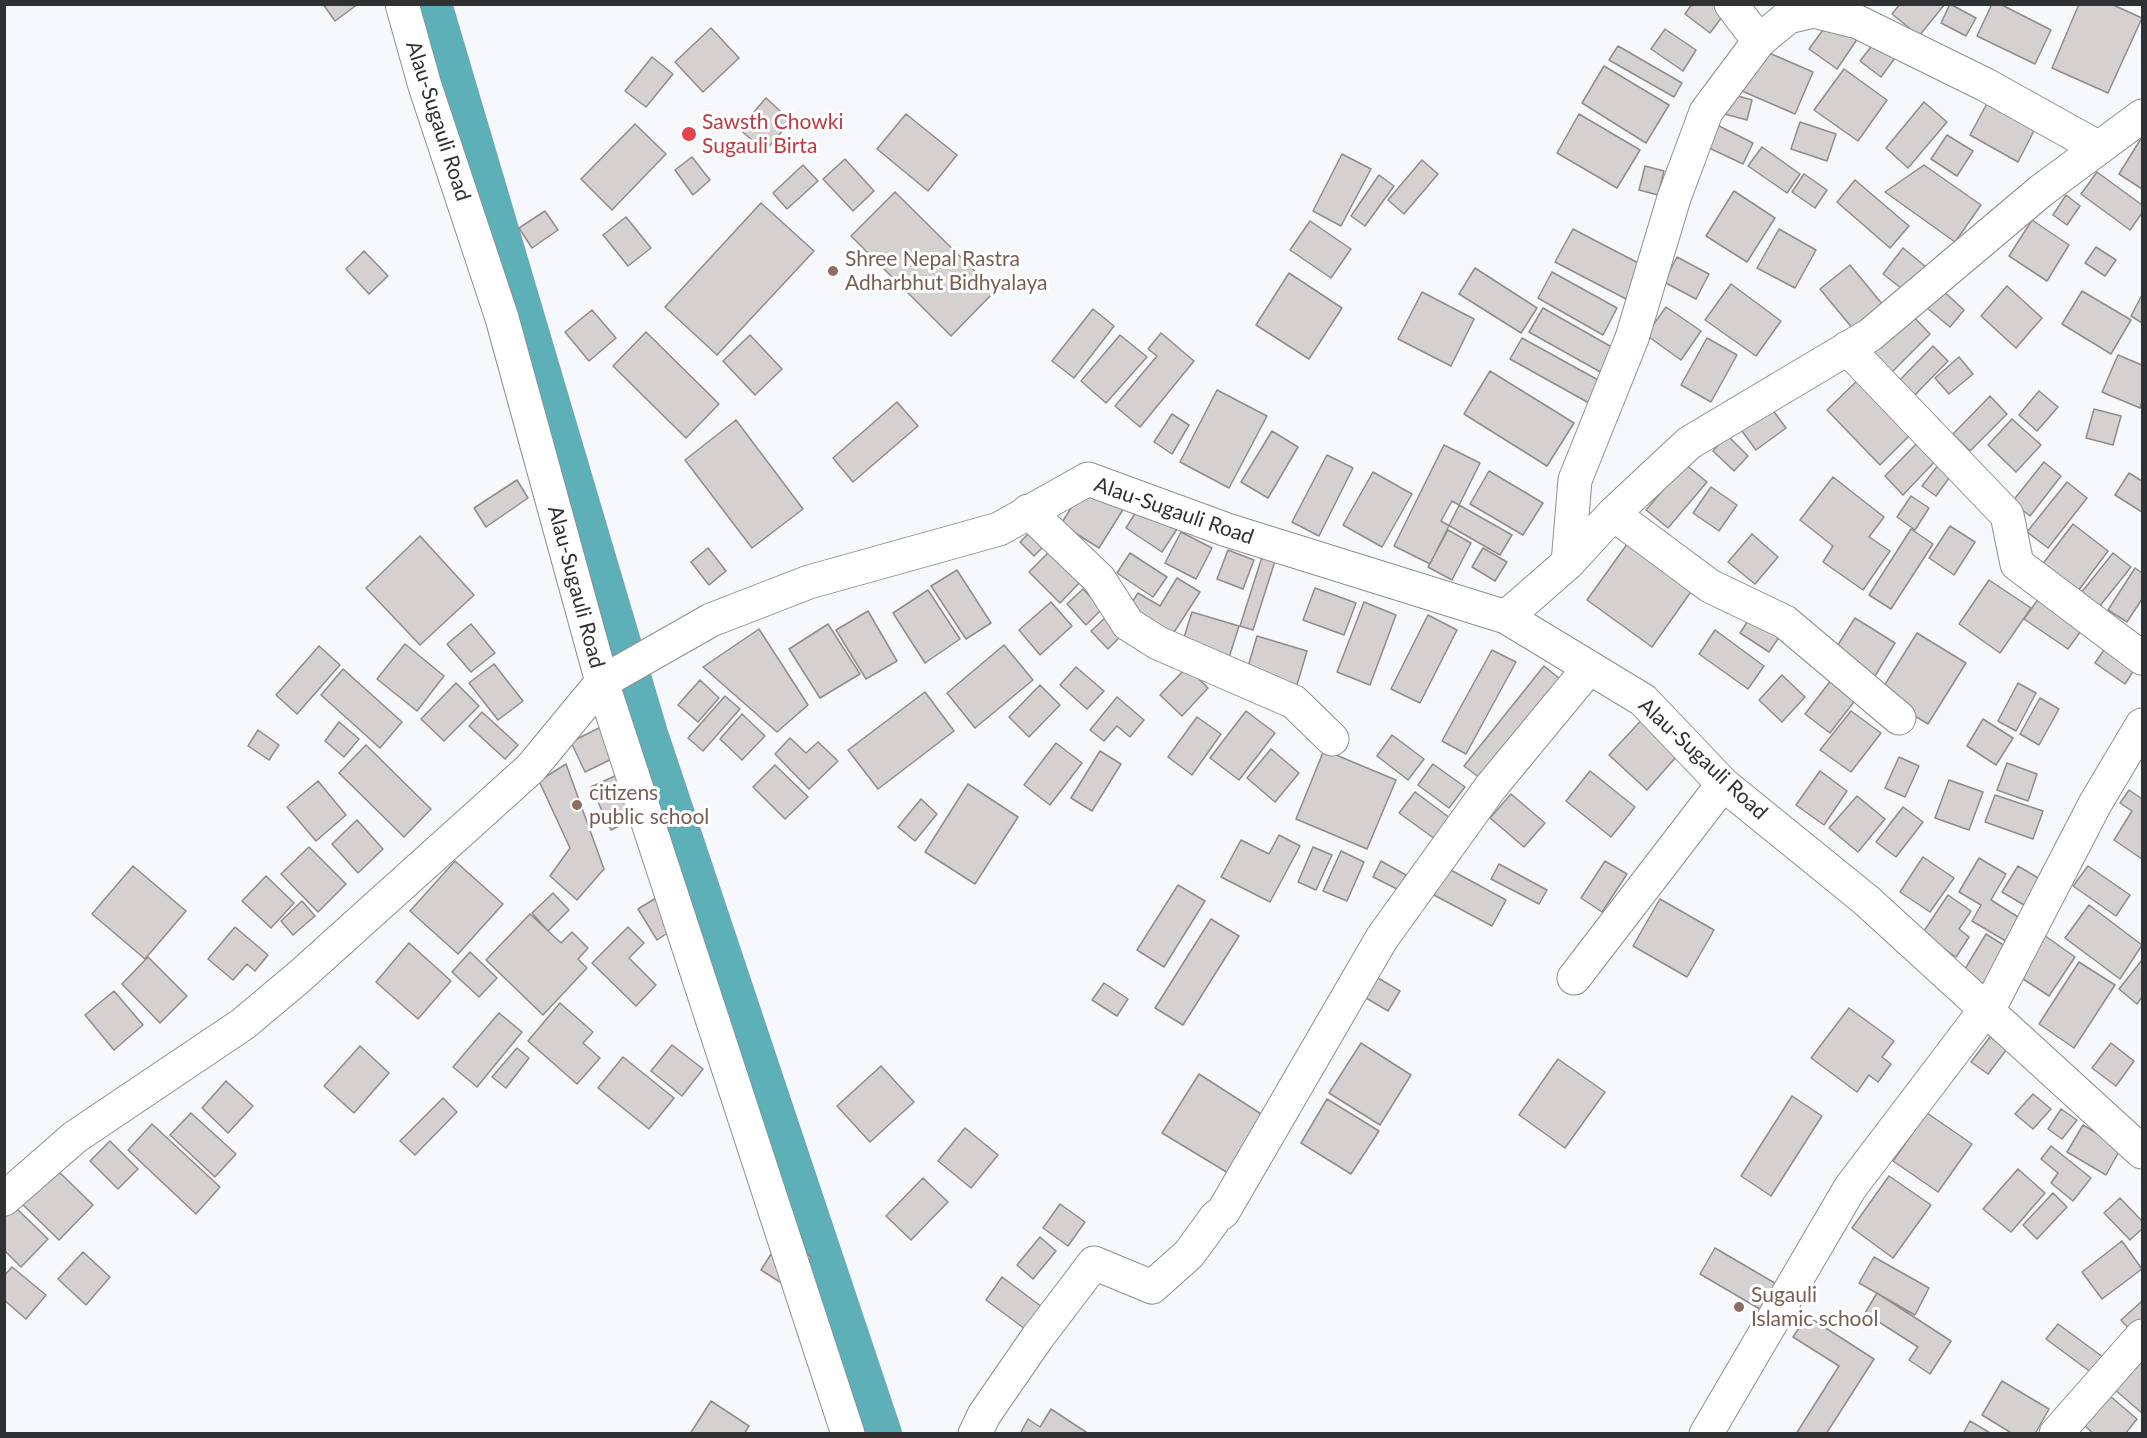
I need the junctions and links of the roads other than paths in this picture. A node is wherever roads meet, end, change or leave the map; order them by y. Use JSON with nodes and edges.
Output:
{"nodes":[{"id":1,"x":402,"y":4,"type":"edge"},
{"id":2,"x":1731,"y":4,"type":"edge"},
{"id":3,"x":1759,"y":41,"type":"junction"},
{"id":4,"x":2142,"y":116,"type":"edge"},
{"id":5,"x":2099,"y":148,"type":"junction"},
{"id":6,"x":1847,"y":348,"type":"junction"},
{"id":7,"x":1028,"y":511,"type":"junction"},
{"id":8,"x":1613,"y":514,"type":"junction"},
{"id":9,"x":1568,"y":563,"type":"junction"},
{"id":10,"x":1506,"y":617,"type":"junction"},
{"id":11,"x":2142,"y":658,"type":"edge"},
{"id":12,"x":1589,"y":668,"type":"junction"},
{"id":13,"x":619,"y":672,"type":"junction"},
{"id":14,"x":1899,"y":718,"type":"dead end"},
{"id":15,"x":2142,"y":725,"type":"edge"},
{"id":16,"x":1332,"y":739,"type":"dead end"},
{"id":17,"x":1723,"y":784,"type":"junction"},
{"id":18,"x":1574,"y":978,"type":"dead end"},
{"id":19,"x":1987,"y":1010,"type":"junction"},
{"id":20,"x":2142,"y":1152,"type":"edge"},
{"id":21,"x":4,"y":1200,"type":"edge"},
{"id":22,"x":2142,"y":1336,"type":"edge"},
{"id":23,"x":848,"y":1434,"type":"edge"},
{"id":24,"x":975,"y":1434,"type":"edge"},
{"id":25,"x":1706,"y":1434,"type":"edge"},
{"id":26,"x":2056,"y":1434,"type":"edge"}],
"edges":[{"from":1,"to":13,"type":"street","name":"Alau-Sugauli Road"},
{"from":2,"to":3,"type":"street"},
{"from":3,"to":5,"type":"street"},
{"from":3,"to":9,"type":"street"},
{"from":4,"to":5,"type":"street"},
{"from":5,"to":6,"type":"street"},
{"from":6,"to":8,"type":"street"},
{"from":6,"to":11,"type":"street"},
{"from":7,"to":10,"type":"street","name":"Alau-Sugauli Road"},
{"from":7,"to":13,"type":"street","name":"Alau-Sugauli Road"},
{"from":7,"to":16,"type":"street"},
{"from":8,"to":9,"type":"street"},
{"from":8,"to":14,"type":"street"},
{"from":9,"to":10,"type":"street"},
{"from":10,"to":12,"type":"street","name":"Alau-Sugauli Road"},
{"from":12,"to":17,"type":"street","name":"Alau-Sugauli Road"},
{"from":12,"to":24,"type":"street"},
{"from":13,"to":21,"type":"street"},
{"from":13,"to":23,"type":"street"},
{"from":15,"to":19,"type":"street"},
{"from":17,"to":18,"type":"street"},
{"from":17,"to":19,"type":"street","name":"Alau-Sugauli Road"},
{"from":19,"to":20,"type":"street","name":"Alau-Sugauli Road"},
{"from":19,"to":25,"type":"street"},
{"from":22,"to":26,"type":"street"}]}
